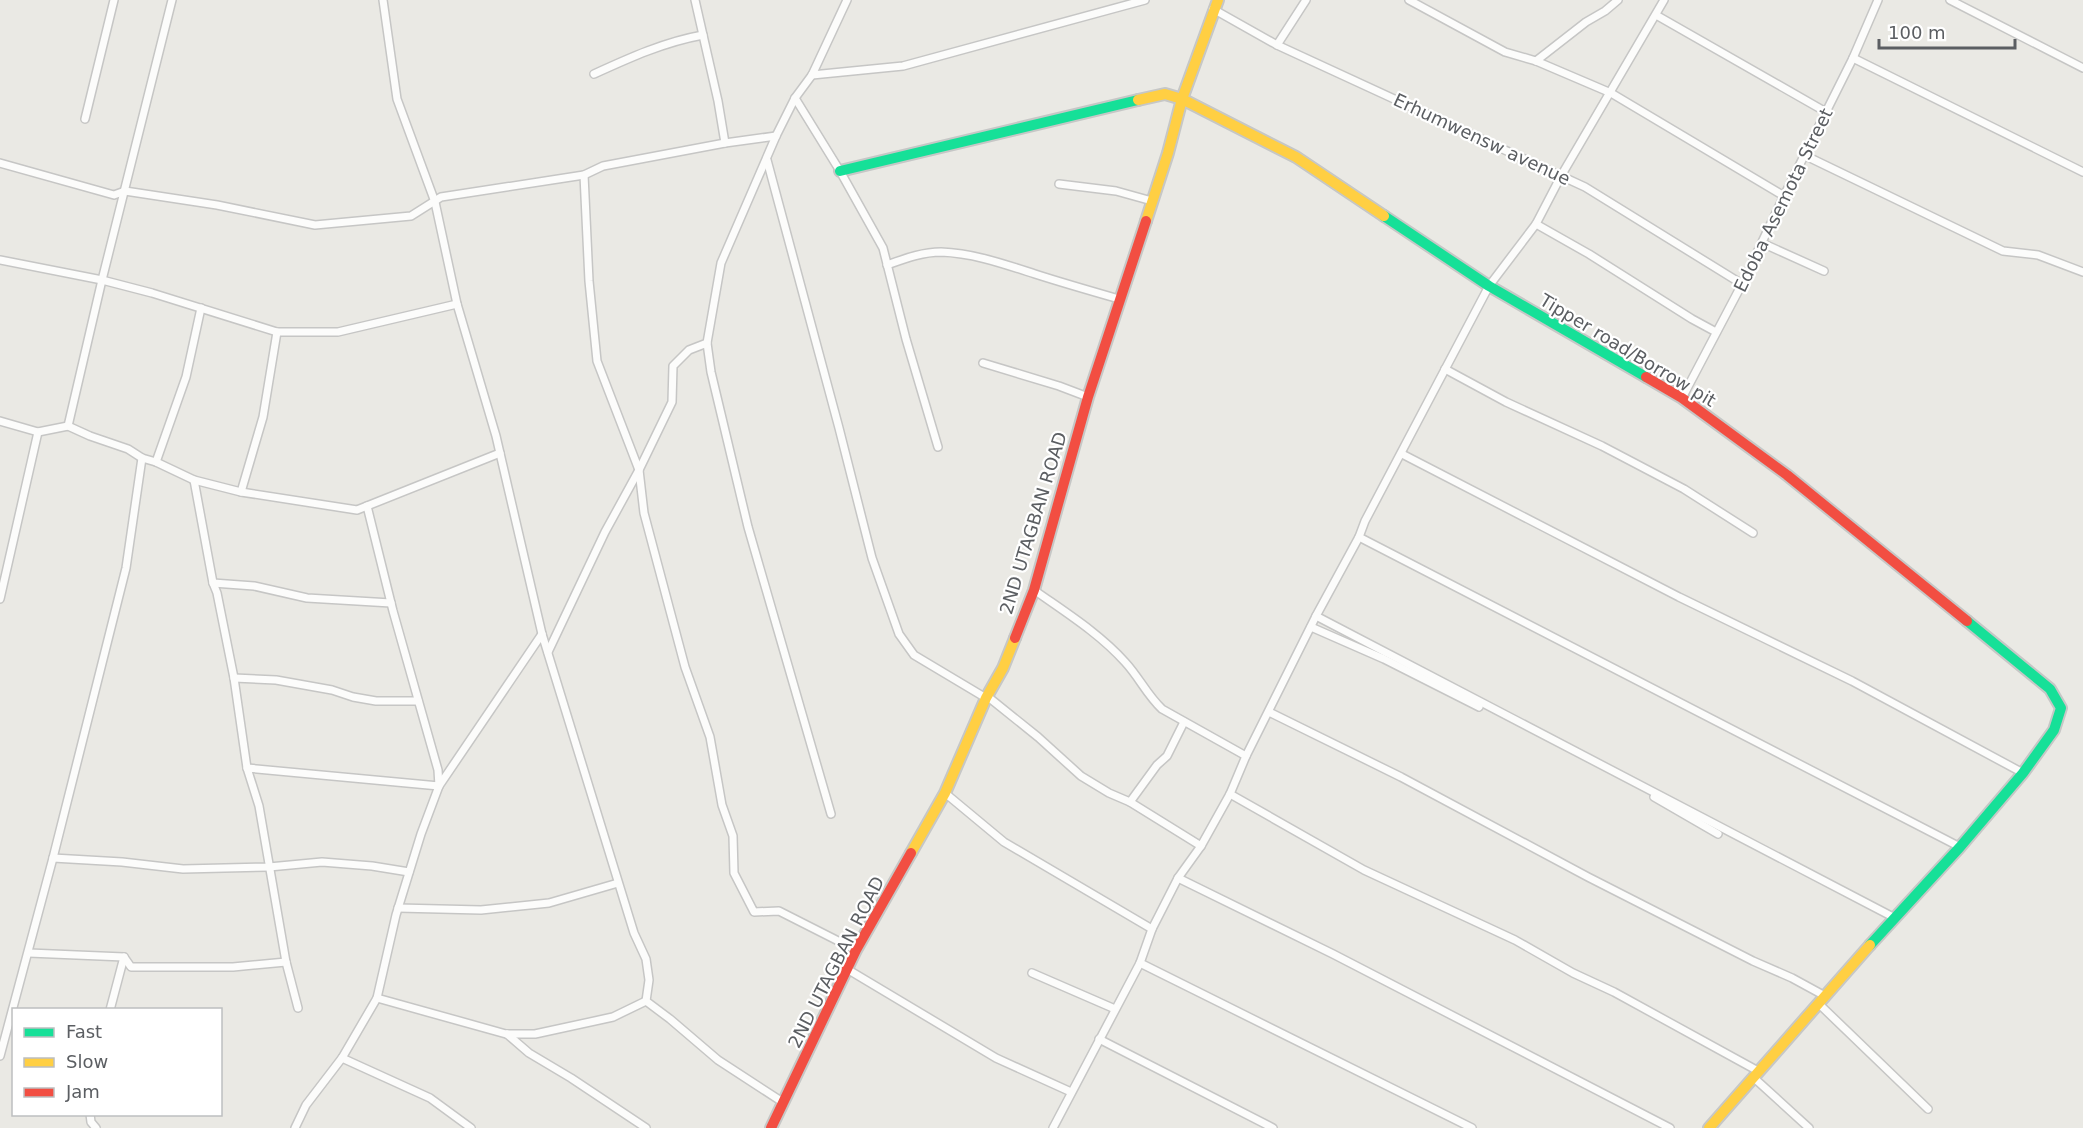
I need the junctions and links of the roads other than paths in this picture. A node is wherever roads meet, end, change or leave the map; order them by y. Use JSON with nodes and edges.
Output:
{"nodes":[{"id":1,"x":114,"y":0,"type":"edge"},
{"id":2,"x":172,"y":0,"type":"edge"},
{"id":3,"x":383,"y":0,"type":"edge"},
{"id":4,"x":695,"y":0,"type":"edge"},
{"id":5,"x":847,"y":0,"type":"edge"},
{"id":6,"x":1145,"y":0,"type":"edge"},
{"id":7,"x":1306,"y":0,"type":"edge"},
{"id":8,"x":1408,"y":0,"type":"edge"},
{"id":9,"x":1618,"y":0,"type":"edge"},
{"id":10,"x":1664,"y":0,"type":"edge"},
{"id":11,"x":1878,"y":0,"type":"edge"},
{"id":12,"x":1950,"y":0,"type":"edge"},
{"id":13,"x":1215,"y":4,"type":"edge"},
{"id":14,"x":1656,"y":15,"type":"junction"},
{"id":15,"x":703,"y":35,"type":"junction"},
{"id":16,"x":1277,"y":45,"type":"junction"},
{"id":17,"x":1853,"y":58,"type":"junction"},
{"id":18,"x":1536,"y":62,"type":"junction"},
{"id":19,"x":2083,"y":68,"type":"edge"},
{"id":20,"x":594,"y":74,"type":"dead end"},
{"id":21,"x":812,"y":75,"type":"junction"},
{"id":22,"x":1611,"y":93,"type":"junction"},
{"id":23,"x":795,"y":98,"type":"junction"},
{"id":24,"x":1182,"y":99,"type":"junction"},
{"id":25,"x":1826,"y":112,"type":"junction"},
{"id":26,"x":85,"y":119,"type":"dead end"},
{"id":27,"x":776,"y":136,"type":"junction"},
{"id":28,"x":725,"y":143,"type":"junction"},
{"id":29,"x":1804,"y":155,"type":"junction"},
{"id":30,"x":767,"y":160,"type":"junction"},
{"id":31,"x":0,"y":163,"type":"edge"},
{"id":32,"x":840,"y":171,"type":"junction"},
{"id":33,"x":2083,"y":172,"type":"edge"},
{"id":34,"x":584,"y":175,"type":"junction"},
{"id":35,"x":1561,"y":176,"type":"junction"},
{"id":36,"x":1059,"y":184,"type":"dead end"},
{"id":37,"x":125,"y":191,"type":"junction"},
{"id":38,"x":1784,"y":196,"type":"junction"},
{"id":39,"x":1152,"y":201,"type":"junction"},
{"id":40,"x":435,"y":202,"type":"junction"},
{"id":41,"x":1536,"y":224,"type":"junction"},
{"id":42,"x":1762,"y":243,"type":"junction"},
{"id":43,"x":0,"y":260,"type":"edge"},
{"id":44,"x":887,"y":265,"type":"junction"},
{"id":45,"x":1824,"y":271,"type":"dead end"},
{"id":46,"x":2083,"y":272,"type":"edge"},
{"id":47,"x":102,"y":280,"type":"junction"},
{"id":48,"x":1742,"y":284,"type":"junction"},
{"id":49,"x":1489,"y":286,"type":"junction"},
{"id":50,"x":1119,"y":299,"type":"junction"},
{"id":51,"x":457,"y":304,"type":"junction"},
{"id":52,"x":201,"y":308,"type":"junction"},
{"id":53,"x":277,"y":332,"type":"junction"},
{"id":54,"x":1716,"y":332,"type":"junction"},
{"id":55,"x":707,"y":343,"type":"junction"},
{"id":56,"x":983,"y":363,"type":"dead end"},
{"id":57,"x":1445,"y":369,"type":"junction"},
{"id":58,"x":1088,"y":397,"type":"junction"},
{"id":59,"x":1682,"y":398,"type":"junction"},
{"id":60,"x":0,"y":421,"type":"edge"},
{"id":61,"x":68,"y":426,"type":"junction"},
{"id":62,"x":38,"y":432,"type":"junction"},
{"id":63,"x":938,"y":447,"type":"dead end"},
{"id":64,"x":500,"y":453,"type":"junction"},
{"id":65,"x":1402,"y":454,"type":"junction"},
{"id":66,"x":142,"y":458,"type":"junction"},
{"id":67,"x":156,"y":462,"type":"junction"},
{"id":68,"x":639,"y":470,"type":"junction"},
{"id":69,"x":194,"y":480,"type":"junction"},
{"id":70,"x":241,"y":492,"type":"junction"},
{"id":71,"x":367,"y":506,"type":"junction"},
{"id":72,"x":1753,"y":533,"type":"dead end"},
{"id":73,"x":1359,"y":537,"type":"junction"},
{"id":74,"x":213,"y":583,"type":"junction"},
{"id":75,"x":1034,"y":590,"type":"junction"},
{"id":76,"x":0,"y":599,"type":"edge"},
{"id":77,"x":391,"y":603,"type":"junction"},
{"id":78,"x":1316,"y":616,"type":"junction"},
{"id":79,"x":1311,"y":627,"type":"junction"},
{"id":80,"x":542,"y":634,"type":"junction"},
{"id":81,"x":548,"y":652,"type":"junction"},
{"id":82,"x":234,"y":678,"type":"junction"},
{"id":83,"x":986,"y":697,"type":"junction"},
{"id":84,"x":418,"y":701,"type":"junction"},
{"id":85,"x":1269,"y":712,"type":"junction"},
{"id":86,"x":1184,"y":722,"type":"junction"},
{"id":87,"x":1764,"y":745,"type":"dead end"},
{"id":88,"x":1246,"y":756,"type":"junction"},
{"id":89,"x":247,"y":768,"type":"junction"},
{"id":90,"x":2023,"y":773,"type":"junction"},
{"id":91,"x":439,"y":786,"type":"junction"},
{"id":92,"x":945,"y":793,"type":"junction"},
{"id":93,"x":1230,"y":794,"type":"junction"},
{"id":94,"x":1130,"y":802,"type":"junction"},
{"id":95,"x":831,"y":814,"type":"dead end"},
{"id":96,"x":1718,"y":834,"type":"dead end"},
{"id":97,"x":1201,"y":846,"type":"junction"},
{"id":98,"x":1960,"y":847,"type":"junction"},
{"id":99,"x":53,"y":858,"type":"junction"},
{"id":100,"x":269,"y":867,"type":"junction"},
{"id":101,"x":409,"y":872,"type":"junction"},
{"id":102,"x":1178,"y":878,"type":"junction"},
{"id":103,"x":618,"y":883,"type":"junction"},
{"id":104,"x":398,"y":908,"type":"junction"},
{"id":105,"x":1895,"y":918,"type":"junction"},
{"id":106,"x":1152,"y":929,"type":"junction"},
{"id":107,"x":856,"y":950,"type":"junction"},
{"id":108,"x":29,"y":953,"type":"junction"},
{"id":109,"x":124,"y":957,"type":"junction"},
{"id":110,"x":286,"y":962,"type":"junction"},
{"id":111,"x":1140,"y":963,"type":"junction"},
{"id":112,"x":847,"y":969,"type":"junction"},
{"id":113,"x":1032,"y":973,"type":"dead end"},
{"id":114,"x":376,"y":998,"type":"junction"},
{"id":115,"x":1821,"y":1000,"type":"junction"},
{"id":116,"x":646,"y":1001,"type":"junction"},
{"id":117,"x":14,"y":1008,"type":"edge"},
{"id":118,"x":111,"y":1008,"type":"edge"},
{"id":119,"x":298,"y":1008,"type":"dead end"},
{"id":120,"x":1115,"y":1009,"type":"junction"},
{"id":121,"x":12,"y":1013,"type":"edge"},
{"id":122,"x":506,"y":1034,"type":"junction"},
{"id":123,"x":1099,"y":1039,"type":"junction"},
{"id":124,"x":0,"y":1056,"type":"edge"},
{"id":125,"x":342,"y":1058,"type":"junction"},
{"id":126,"x":1756,"y":1074,"type":"junction"},
{"id":127,"x":1071,"y":1092,"type":"junction"},
{"id":128,"x":784,"y":1103,"type":"junction"},
{"id":129,"x":1928,"y":1108,"type":"dead end"},
{"id":130,"x":1055,"y":1127,"type":"edge"},
{"id":131,"x":295,"y":1128,"type":"edge"},
{"id":132,"x":471,"y":1128,"type":"edge"},
{"id":133,"x":646,"y":1128,"type":"edge"},
{"id":134,"x":771,"y":1128,"type":"edge"},
{"id":135,"x":1273,"y":1128,"type":"edge"},
{"id":136,"x":1472,"y":1128,"type":"edge"},
{"id":137,"x":1670,"y":1128,"type":"edge"},
{"id":138,"x":1709,"y":1128,"type":"edge"},
{"id":139,"x":1809,"y":1128,"type":"edge"}],
"edges":[{"from":1,"to":26,"type":"street"},
{"from":2,"to":37,"type":"street"},
{"from":3,"to":40,"type":"street"},
{"from":4,"to":15,"type":"street"},
{"from":5,"to":21,"type":"street"},
{"from":6,"to":21,"type":"street"},
{"from":7,"to":16,"type":"street"},
{"from":8,"to":18,"type":"street"},
{"from":9,"to":18,"type":"street"},
{"from":10,"to":14,"type":"street"},
{"from":11,"to":17,"type":"street","name":"Edoba Asemota Street"},
{"from":12,"to":19,"type":"street"},
{"from":13,"to":16,"type":"street","name":"Erhumwensw avenue"},
{"from":13,"to":24,"type":"street","name":"2ND UTAGBAN ROAD"},
{"from":14,"to":22,"type":"street"},
{"from":14,"to":25,"type":"street"},
{"from":15,"to":20,"type":"street"},
{"from":15,"to":28,"type":"street"},
{"from":16,"to":35,"type":"street","name":"Erhumwensw avenue"},
{"from":17,"to":25,"type":"street","name":"Edoba Asemota Street"},
{"from":17,"to":33,"type":"street"},
{"from":18,"to":22,"type":"street"},
{"from":21,"to":23,"type":"street"},
{"from":22,"to":35,"type":"street"},
{"from":22,"to":38,"type":"street"},
{"from":23,"to":27,"type":"street"},
{"from":23,"to":32,"type":"street"},
{"from":24,"to":32,"type":"street"},
{"from":24,"to":39,"type":"street","name":"2ND UTAGBAN ROAD"},
{"from":24,"to":49,"type":"street","name":"Tipper road/Borrow pit"},
{"from":25,"to":29,"type":"street","name":"Edoba Asemota Street"},
{"from":27,"to":28,"type":"street"},
{"from":27,"to":30,"type":"street"},
{"from":28,"to":34,"type":"street"},
{"from":29,"to":38,"type":"street","name":"Edoba Asemota Street"},
{"from":29,"to":46,"type":"street"},
{"from":30,"to":55,"type":"street"},
{"from":30,"to":83,"type":"street"},
{"from":31,"to":37,"type":"street"},
{"from":32,"to":44,"type":"street"},
{"from":34,"to":40,"type":"street"},
{"from":34,"to":68,"type":"street"},
{"from":35,"to":41,"type":"street"},
{"from":35,"to":48,"type":"street","name":"Erhumwensw avenue"},
{"from":36,"to":39,"type":"street"},
{"from":37,"to":40,"type":"street"},
{"from":37,"to":47,"type":"street"},
{"from":38,"to":42,"type":"street","name":"Edoba Asemota Street"},
{"from":39,"to":50,"type":"street","name":"2ND UTAGBAN ROAD"},
{"from":40,"to":51,"type":"street"},
{"from":41,"to":49,"type":"street"},
{"from":41,"to":54,"type":"street"},
{"from":42,"to":45,"type":"street"},
{"from":42,"to":48,"type":"street","name":"Edoba Asemota Street"},
{"from":43,"to":47,"type":"street"},
{"from":44,"to":50,"type":"street"},
{"from":44,"to":63,"type":"street"},
{"from":47,"to":52,"type":"street"},
{"from":47,"to":61,"type":"street"},
{"from":48,"to":54,"type":"street","name":"Edoba Asemota Street"},
{"from":49,"to":57,"type":"street"},
{"from":49,"to":59,"type":"street","name":"Tipper road/Borrow pit"},
{"from":50,"to":58,"type":"street","name":"2ND UTAGBAN ROAD"},
{"from":51,"to":53,"type":"street"},
{"from":51,"to":64,"type":"street"},
{"from":52,"to":53,"type":"street"},
{"from":52,"to":67,"type":"street"},
{"from":53,"to":70,"type":"street"},
{"from":54,"to":59,"type":"street","name":"Edoba Asemota Street"},
{"from":55,"to":68,"type":"street"},
{"from":55,"to":95,"type":"street"},
{"from":56,"to":58,"type":"street"},
{"from":57,"to":65,"type":"street"},
{"from":57,"to":72,"type":"street"},
{"from":58,"to":75,"type":"street","name":"2ND UTAGBAN ROAD"},
{"from":59,"to":90,"type":"street","name":"Tipper road/Borrow pit"},
{"from":60,"to":62,"type":"street"},
{"from":61,"to":62,"type":"street"},
{"from":61,"to":66,"type":"street"},
{"from":62,"to":76,"type":"street"},
{"from":64,"to":71,"type":"street"},
{"from":64,"to":80,"type":"street"},
{"from":65,"to":73,"type":"street"},
{"from":65,"to":90,"type":"street"},
{"from":66,"to":67,"type":"street"},
{"from":66,"to":99,"type":"street"},
{"from":67,"to":69,"type":"street"},
{"from":68,"to":81,"type":"street"},
{"from":68,"to":107,"type":"street"},
{"from":69,"to":70,"type":"street"},
{"from":69,"to":74,"type":"street"},
{"from":70,"to":71,"type":"street"},
{"from":71,"to":77,"type":"street"},
{"from":73,"to":78,"type":"street"},
{"from":73,"to":87,"type":"street"},
{"from":73,"to":98,"type":"street"},
{"from":74,"to":77,"type":"street"},
{"from":74,"to":82,"type":"street"},
{"from":75,"to":83,"type":"street","name":"2ND UTAGBAN ROAD"},
{"from":75,"to":86,"type":"street"},
{"from":77,"to":84,"type":"street"},
{"from":78,"to":79,"type":"street"},
{"from":78,"to":105,"type":"street"},
{"from":79,"to":85,"type":"street"},
{"from":79,"to":96,"type":"street"},
{"from":80,"to":81,"type":"street"},
{"from":80,"to":91,"type":"street"},
{"from":81,"to":103,"type":"street"},
{"from":82,"to":84,"type":"street"},
{"from":82,"to":89,"type":"street"},
{"from":83,"to":92,"type":"street","name":"2ND UTAGBAN ROAD"},
{"from":83,"to":94,"type":"street"},
{"from":84,"to":91,"type":"street"},
{"from":85,"to":88,"type":"street"},
{"from":85,"to":115,"type":"street"},
{"from":86,"to":88,"type":"street"},
{"from":86,"to":94,"type":"street"},
{"from":88,"to":93,"type":"street"},
{"from":89,"to":91,"type":"street"},
{"from":89,"to":100,"type":"street"},
{"from":90,"to":98,"type":"street"},
{"from":91,"to":101,"type":"street"},
{"from":92,"to":106,"type":"street"},
{"from":92,"to":107,"type":"street","name":"2ND UTAGBAN ROAD"},
{"from":93,"to":97,"type":"street"},
{"from":93,"to":126,"type":"street"},
{"from":94,"to":97,"type":"street"},
{"from":97,"to":102,"type":"street"},
{"from":98,"to":105,"type":"street"},
{"from":99,"to":100,"type":"street"},
{"from":99,"to":108,"type":"street"},
{"from":100,"to":101,"type":"street"},
{"from":100,"to":110,"type":"street"},
{"from":101,"to":104,"type":"street"},
{"from":102,"to":106,"type":"street"},
{"from":102,"to":137,"type":"street"},
{"from":103,"to":104,"type":"street"},
{"from":103,"to":116,"type":"street"},
{"from":104,"to":114,"type":"street"},
{"from":105,"to":115,"type":"street"},
{"from":106,"to":111,"type":"street"},
{"from":107,"to":112,"type":"street","name":"2ND UTAGBAN ROAD"},
{"from":108,"to":109,"type":"street"},
{"from":108,"to":117,"type":"street"},
{"from":109,"to":110,"type":"street"},
{"from":109,"to":118,"type":"street"},
{"from":110,"to":119,"type":"street"},
{"from":111,"to":120,"type":"street"},
{"from":111,"to":136,"type":"street"},
{"from":112,"to":127,"type":"street"},
{"from":112,"to":128,"type":"street","name":"2ND UTAGBAN ROAD"},
{"from":113,"to":120,"type":"street"},
{"from":114,"to":122,"type":"street"},
{"from":114,"to":125,"type":"street"},
{"from":115,"to":126,"type":"street"},
{"from":115,"to":129,"type":"street"},
{"from":116,"to":122,"type":"street"},
{"from":116,"to":128,"type":"street"},
{"from":120,"to":123,"type":"street"},
{"from":121,"to":124,"type":"street"},
{"from":122,"to":133,"type":"street"},
{"from":123,"to":127,"type":"street"},
{"from":123,"to":135,"type":"street"},
{"from":125,"to":131,"type":"street"},
{"from":125,"to":132,"type":"street"},
{"from":126,"to":138,"type":"street"},
{"from":126,"to":139,"type":"street"},
{"from":127,"to":130,"type":"street"},
{"from":128,"to":134,"type":"street","name":"2ND UTAGBAN ROAD"}]}
